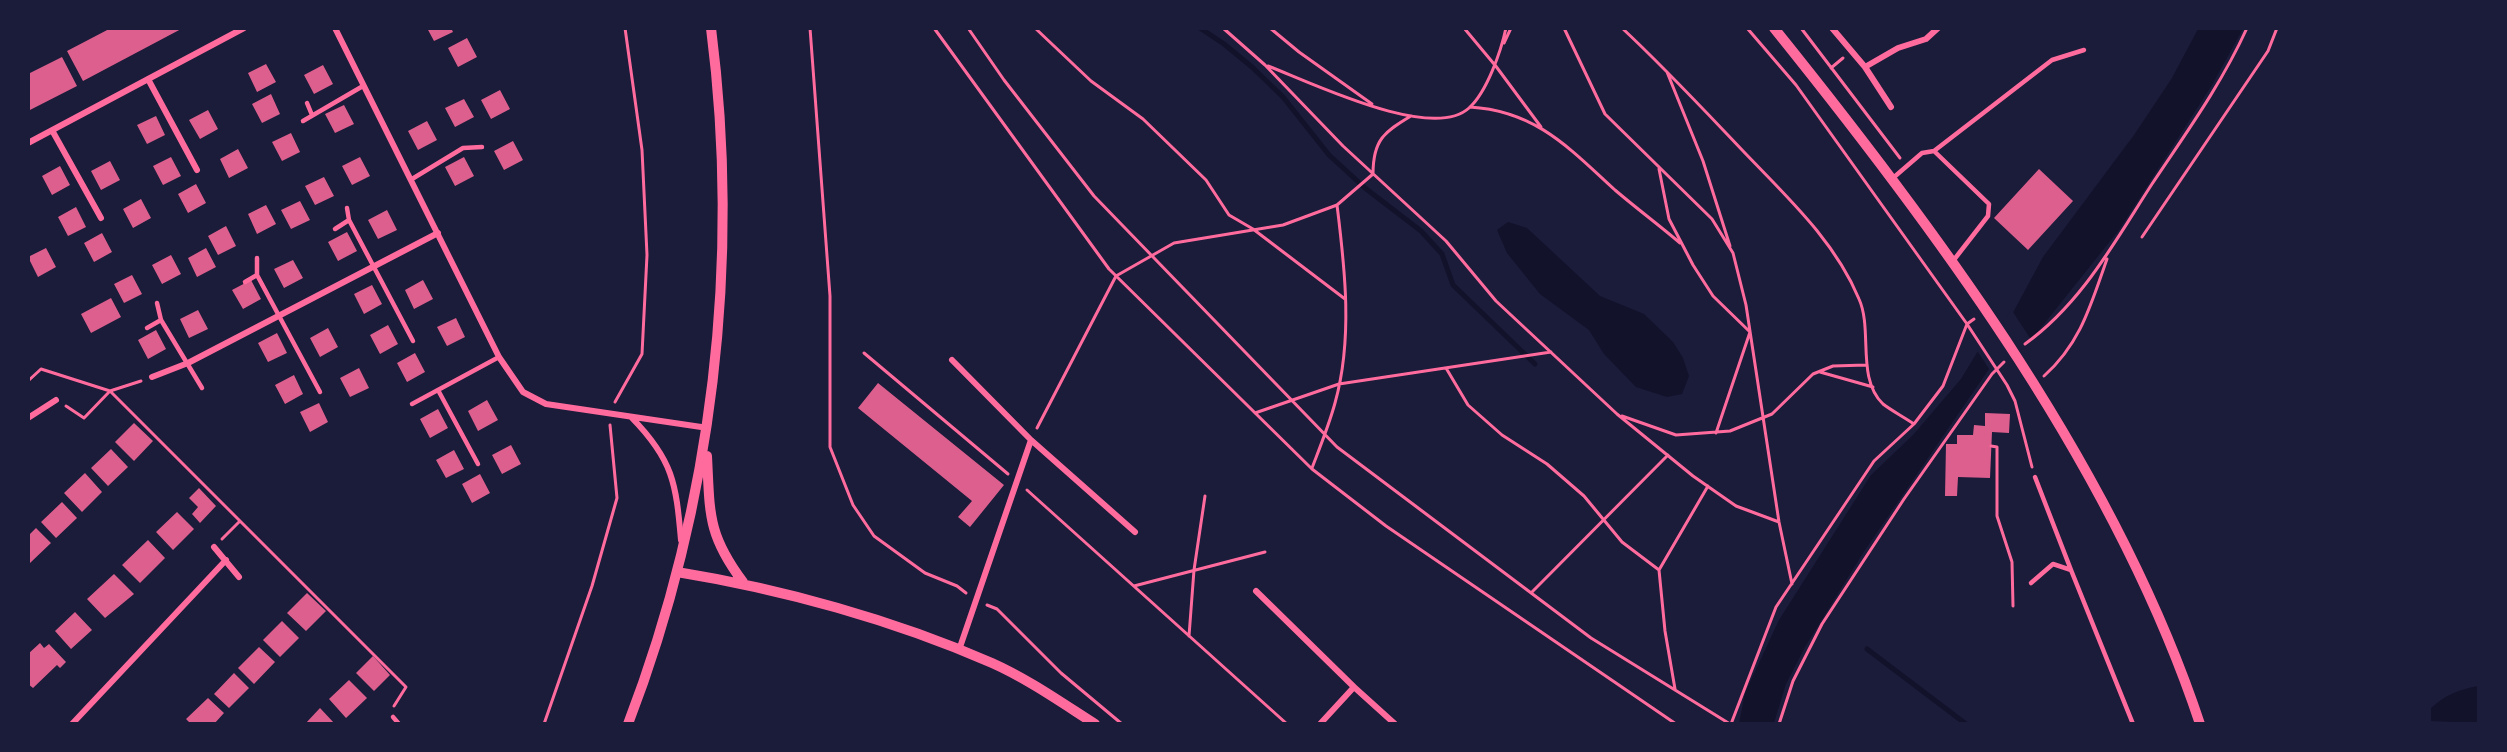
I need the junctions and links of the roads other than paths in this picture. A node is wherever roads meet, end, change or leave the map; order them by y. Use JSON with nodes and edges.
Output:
{"nodes":[{"id":1,"x":244,"y":28,"type":"edge"},
{"id":2,"x":334,"y":28,"type":"edge"},
{"id":3,"x":711,"y":28,"type":"edge"},
{"id":4,"x":1774,"y":28,"type":"edge"},
{"id":5,"x":1832,"y":28,"type":"edge"},
{"id":6,"x":1938,"y":28,"type":"edge"},
{"id":7,"x":2084,"y":50,"type":"dead end"},
{"id":8,"x":1865,"y":67,"type":"junction"},
{"id":9,"x":148,"y":79,"type":"junction"},
{"id":10,"x":363,"y":86,"type":"junction"},
{"id":11,"x":307,"y":104,"type":"dead end"},
{"id":12,"x":1891,"y":107,"type":"dead end"},
{"id":13,"x":312,"y":115,"type":"junction"},
{"id":14,"x":303,"y":121,"type":"dead end"},
{"id":15,"x":53,"y":132,"type":"junction"},
{"id":16,"x":28,"y":143,"type":"edge"},
{"id":17,"x":482,"y":147,"type":"dead end"},
{"id":18,"x":1934,"y":151,"type":"junction"},
{"id":19,"x":197,"y":170,"type":"dead end"},
{"id":20,"x":412,"y":179,"type":"junction"},
{"id":21,"x":1891,"y":180,"type":"junction"},
{"id":22,"x":347,"y":208,"type":"dead end"},
{"id":23,"x":101,"y":218,"type":"dead end"},
{"id":24,"x":349,"y":220,"type":"junction"},
{"id":25,"x":335,"y":229,"type":"dead end"},
{"id":26,"x":438,"y":233,"type":"junction"},
{"id":27,"x":257,"y":258,"type":"dead end"},
{"id":28,"x":1951,"y":263,"type":"junction"},
{"id":29,"x":374,"y":269,"type":"junction"},
{"id":30,"x":257,"y":275,"type":"junction"},
{"id":31,"x":245,"y":282,"type":"dead end"},
{"id":32,"x":157,"y":303,"type":"dead end"},
{"id":33,"x":280,"y":315,"type":"junction"},
{"id":34,"x":161,"y":320,"type":"junction"},
{"id":35,"x":147,"y":328,"type":"dead end"},
{"id":36,"x":412,"y":341,"type":"dead end"},
{"id":37,"x":499,"y":357,"type":"junction"},
{"id":38,"x":952,"y":360,"type":"dead end"},
{"id":39,"x":188,"y":363,"type":"junction"},
{"id":40,"x":152,"y":377,"type":"road end"},
{"id":41,"x":202,"y":388,"type":"dead end"},
{"id":42,"x":438,"y":390,"type":"junction"},
{"id":43,"x":320,"y":392,"type":"dead end"},
{"id":44,"x":56,"y":400,"type":"road end"},
{"id":45,"x":412,"y":404,"type":"dead end"},
{"id":46,"x":28,"y":418,"type":"edge"},
{"id":47,"x":632,"y":418,"type":"junction"},
{"id":48,"x":708,"y":428,"type":"junction"},
{"id":49,"x":1031,"y":440,"type":"junction"},
{"id":50,"x":706,"y":443,"type":"junction"},
{"id":51,"x":478,"y":464,"type":"dead end"},
{"id":52,"x":2035,"y":477,"type":"road end"},
{"id":53,"x":1135,"y":532,"type":"dead end"},
{"id":54,"x":214,"y":547,"type":"road end"},
{"id":55,"x":681,"y":552,"type":"junction"},
{"id":56,"x":226,"y":560,"type":"junction"},
{"id":57,"x":2072,"y":570,"type":"junction"},
{"id":58,"x":677,"y":572,"type":"junction"},
{"id":59,"x":239,"y":577,"type":"dead end"},
{"id":60,"x":743,"y":582,"type":"junction"},
{"id":61,"x":2031,"y":583,"type":"dead end"},
{"id":62,"x":1256,"y":591,"type":"dead end"},
{"id":63,"x":959,"y":650,"type":"junction"},
{"id":64,"x":1354,"y":687,"type":"junction"},
{"id":65,"x":393,"y":717,"type":"road end"},
{"id":66,"x":72,"y":723,"type":"edge"},
{"id":67,"x":399,"y":723,"type":"edge"},
{"id":68,"x":628,"y":723,"type":"edge"},
{"id":69,"x":1095,"y":723,"type":"edge"},
{"id":70,"x":1320,"y":723,"type":"edge"},
{"id":71,"x":1395,"y":723,"type":"edge"},
{"id":72,"x":2133,"y":723,"type":"edge"},
{"id":73,"x":2200,"y":723,"type":"edge"}],
"edges":[{"from":1,"to":9,"type":"street"},
{"from":2,"to":10,"type":"street"},
{"from":3,"to":48,"type":"street"},
{"from":4,"to":21,"type":"street"},
{"from":5,"to":8,"type":"street"},
{"from":6,"to":8,"type":"street"},
{"from":7,"to":18,"type":"lane"},
{"from":8,"to":12,"type":"street"},
{"from":9,"to":15,"type":"street"},
{"from":9,"to":19,"type":"street"},
{"from":10,"to":13,"type":"lane"},
{"from":10,"to":20,"type":"street"},
{"from":11,"to":13,"type":"lane"},
{"from":13,"to":14,"type":"lane"},
{"from":15,"to":16,"type":"street"},
{"from":15,"to":23,"type":"street"},
{"from":17,"to":20,"type":"lane"},
{"from":18,"to":21,"type":"lane"},
{"from":18,"to":28,"type":"lane"},
{"from":20,"to":26,"type":"street"},
{"from":21,"to":28,"type":"street"},
{"from":22,"to":24,"type":"lane"},
{"from":24,"to":25,"type":"lane"},
{"from":24,"to":29,"type":"lane"},
{"from":26,"to":29,"type":"street"},
{"from":26,"to":37,"type":"street"},
{"from":27,"to":30,"type":"lane"},
{"from":28,"to":73,"type":"street"},
{"from":29,"to":33,"type":"street"},
{"from":29,"to":36,"type":"lane"},
{"from":30,"to":31,"type":"lane"},
{"from":30,"to":33,"type":"lane"},
{"from":32,"to":34,"type":"lane"},
{"from":33,"to":39,"type":"street"},
{"from":33,"to":43,"type":"lane"},
{"from":34,"to":35,"type":"lane"},
{"from":34,"to":39,"type":"lane"},
{"from":37,"to":42,"type":"lane"},
{"from":37,"to":47,"type":"street"},
{"from":38,"to":49,"type":"street"},
{"from":39,"to":40,"type":"street"},
{"from":39,"to":41,"type":"lane"},
{"from":42,"to":45,"type":"lane"},
{"from":42,"to":51,"type":"lane"},
{"from":44,"to":46,"type":"street"},
{"from":47,"to":48,"type":"street"},
{"from":47,"to":55,"type":"street"},
{"from":48,"to":50,"type":"street"},
{"from":49,"to":53,"type":"street"},
{"from":49,"to":63,"type":"street"},
{"from":50,"to":55,"type":"street"},
{"from":50,"to":60,"type":"street"},
{"from":52,"to":57,"type":"lane"},
{"from":54,"to":56,"type":"street"},
{"from":55,"to":58,"type":"street"},
{"from":56,"to":59,"type":"street"},
{"from":56,"to":66,"type":"street"},
{"from":57,"to":61,"type":"lane"},
{"from":57,"to":72,"type":"lane"},
{"from":58,"to":60,"type":"street"},
{"from":58,"to":68,"type":"street"},
{"from":60,"to":63,"type":"street"},
{"from":62,"to":64,"type":"street"},
{"from":63,"to":69,"type":"street"},
{"from":64,"to":70,"type":"street"},
{"from":64,"to":71,"type":"street"},
{"from":65,"to":67,"type":"lane"}]}
